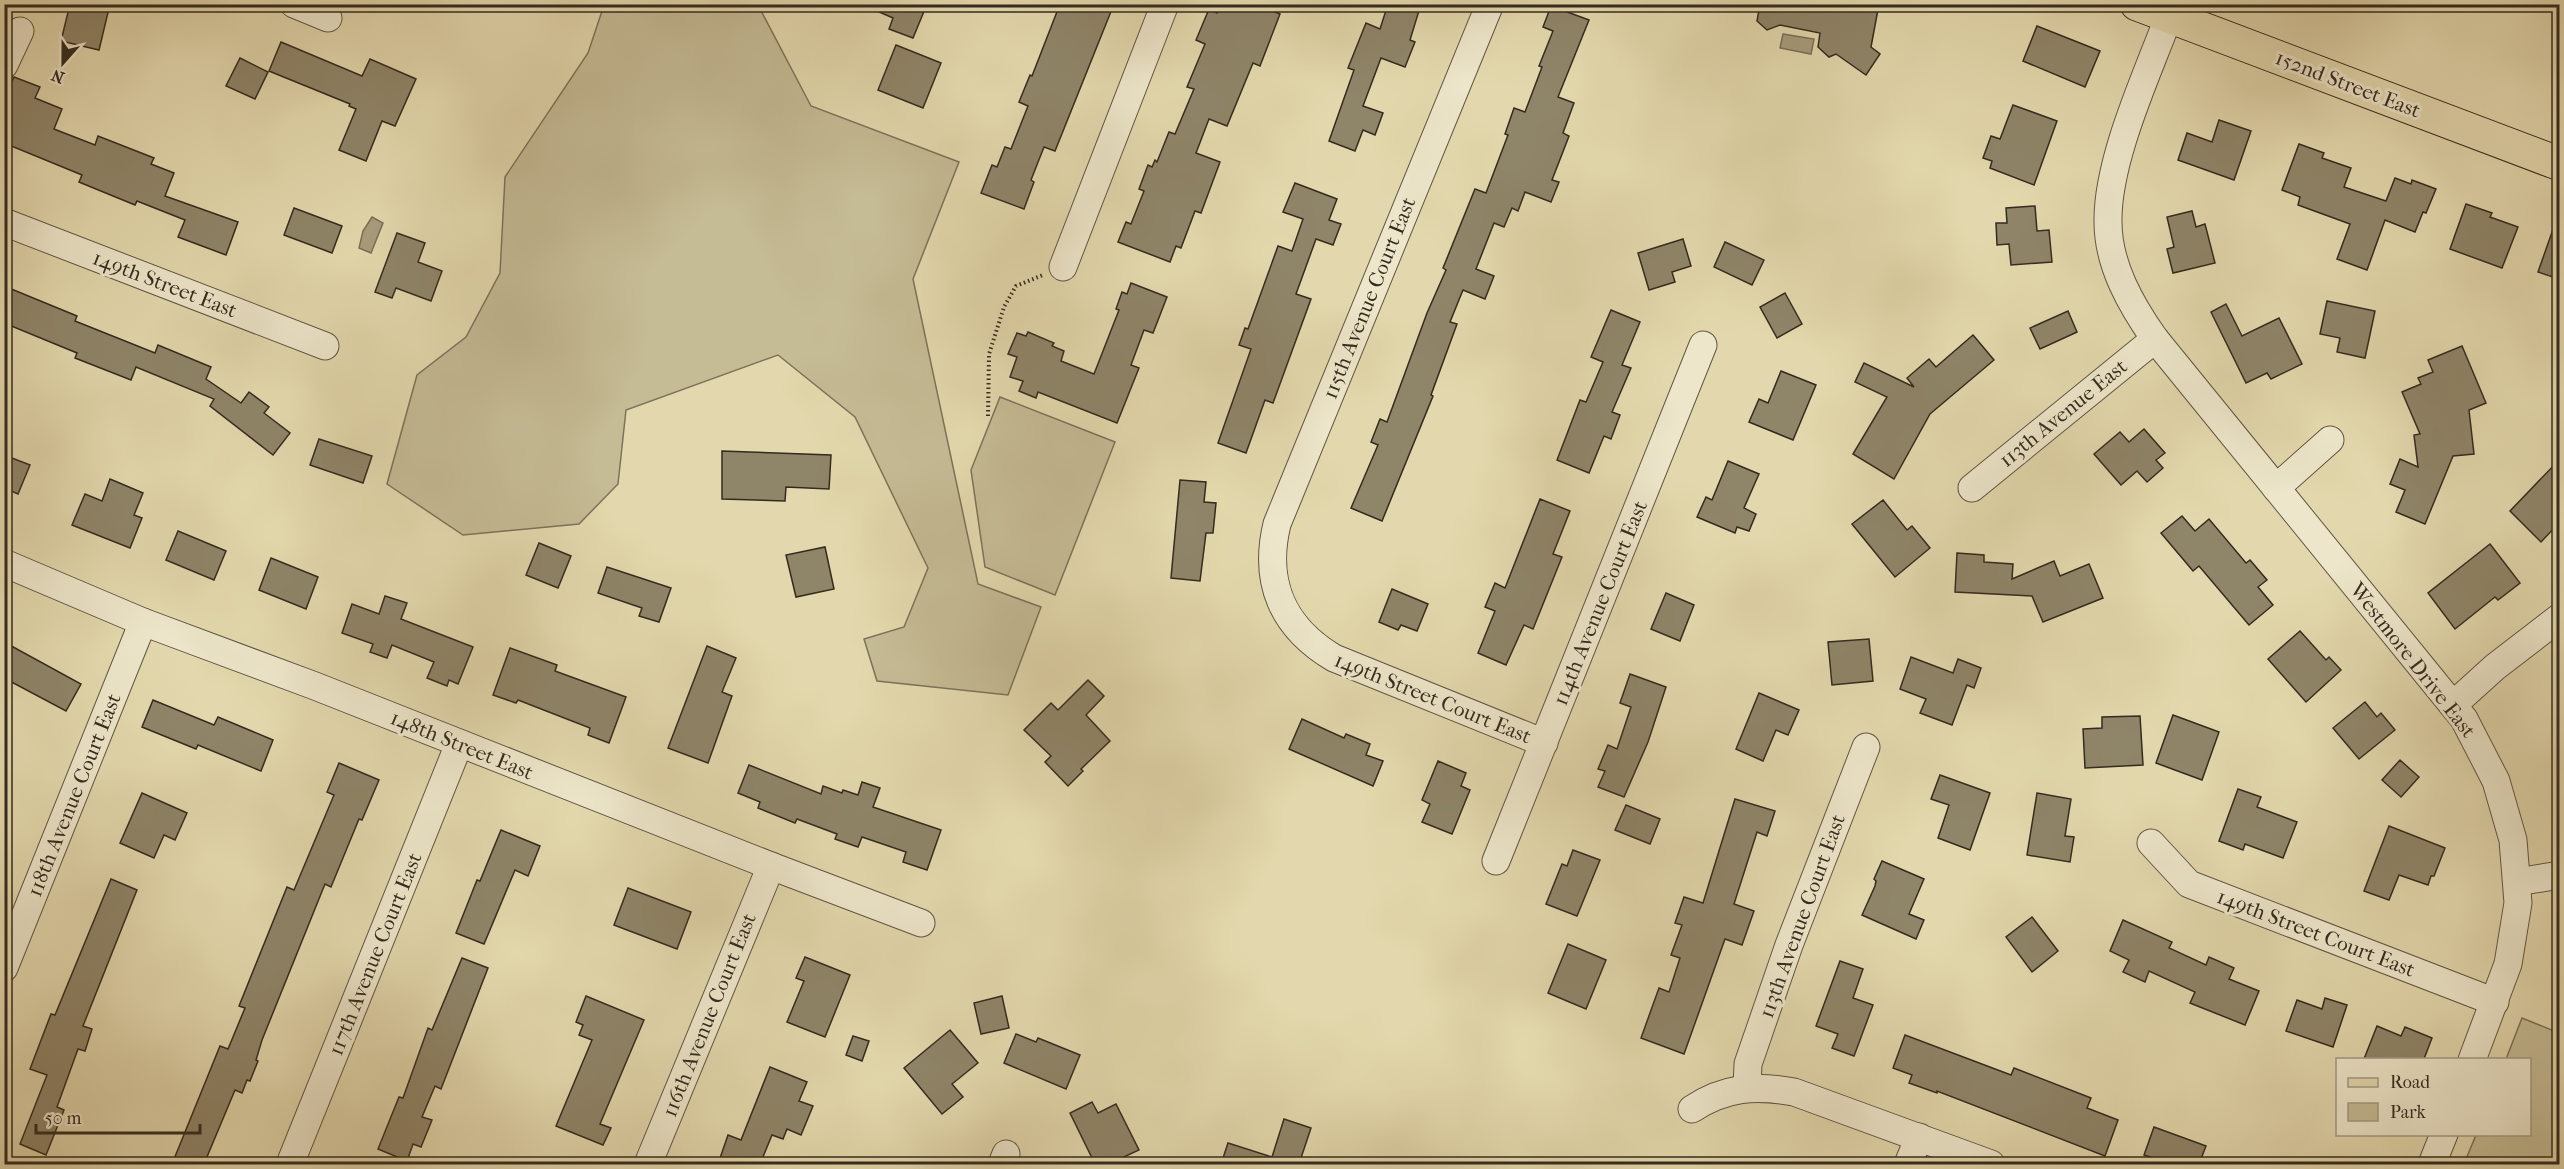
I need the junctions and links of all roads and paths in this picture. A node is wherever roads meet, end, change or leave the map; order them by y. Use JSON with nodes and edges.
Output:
{"nodes":[{"id":1,"x":294,"y":4,"type":"edge"},
{"id":2,"x":1165,"y":4,"type":"edge"},
{"id":3,"x":1490,"y":4,"type":"edge"},
{"id":4,"x":2137,"y":4,"type":"edge"},
{"id":5,"x":2169,"y":16,"type":"junction"},
{"id":6,"x":328,"y":18,"type":"dead end"},
{"id":7,"x":20,"y":31,"type":"dead end"},
{"id":8,"x":4,"y":65,"type":"edge"},
{"id":9,"x":2559,"y":164,"type":"edge"},
{"id":10,"x":4,"y":222,"type":"edge"},
{"id":11,"x":1063,"y":267,"type":"joint"},
{"id":12,"x":2155,"y":339,"type":"junction"},
{"id":13,"x":1703,"y":345,"type":"dead end"},
{"id":14,"x":325,"y":346,"type":"dead end"},
{"id":15,"x":988,"y":416,"type":"dead end"},
{"id":16,"x":2330,"y":440,"type":"dead end"},
{"id":17,"x":1972,"y":488,"type":"dead end"},
{"id":18,"x":2276,"y":488,"type":"junction"},
{"id":19,"x":4,"y":563,"type":"edge"},
{"id":20,"x":1278,"y":595,"type":"joint"},
{"id":21,"x":2559,"y":616,"type":"edge"},
{"id":22,"x":143,"y":622,"type":"junction"},
{"id":23,"x":2454,"y":705,"type":"junction"},
{"id":24,"x":459,"y":744,"type":"junction"},
{"id":25,"x":1544,"y":744,"type":"junction"},
{"id":26,"x":1866,"y":747,"type":"dead end"},
{"id":27,"x":2151,"y":843,"type":"dead end"},
{"id":28,"x":1496,"y":861,"type":"dead end"},
{"id":29,"x":771,"y":866,"type":"junction"},
{"id":30,"x":2559,"y":875,"type":"edge"},
{"id":31,"x":2517,"y":882,"type":"junction"},
{"id":32,"x":921,"y":922,"type":"dead end"},
{"id":33,"x":4,"y":968,"type":"edge"},
{"id":34,"x":2494,"y":1002,"type":"junction"},
{"id":35,"x":2472,"y":1058,"type":"edge"},
{"id":36,"x":1747,"y":1087,"type":"junction"},
{"id":37,"x":1692,"y":1109,"type":"dead end"},
{"id":38,"x":2443,"y":1136,"type":"edge"},
{"id":39,"x":1919,"y":1137,"type":"junction"},
{"id":40,"x":290,"y":1164,"type":"edge"},
{"id":41,"x":648,"y":1164,"type":"edge"},
{"id":42,"x":1908,"y":1164,"type":"edge"},
{"id":43,"x":1991,"y":1164,"type":"edge"},
{"id":44,"x":2432,"y":1164,"type":"edge"}],
"edges":[{"from":1,"to":6,"type":"street"},
{"from":2,"to":11,"type":"street"},
{"from":3,"to":20,"type":"street","name":"115th Avenue Court East"},
{"from":4,"to":5,"type":"main road","name":"152nd Street East"},
{"from":5,"to":9,"type":"main road","name":"152nd Street East"},
{"from":5,"to":12,"type":"street","name":"Westmore Drive East"},
{"from":7,"to":8,"type":"street"},
{"from":10,"to":14,"type":"street","name":"149th Street East"},
{"from":11,"to":15,"type":"path"},
{"from":12,"to":17,"type":"street","name":"113th Avenue East"},
{"from":12,"to":18,"type":"street","name":"Westmore Drive East"},
{"from":13,"to":25,"type":"street","name":"114th Avenue Court East"},
{"from":16,"to":18,"type":"street"},
{"from":18,"to":23,"type":"street","name":"Westmore Drive East"},
{"from":19,"to":22,"type":"street","name":"148th Street East"},
{"from":20,"to":25,"type":"street","name":"149th Street Court East"},
{"from":21,"to":23,"type":"street"},
{"from":22,"to":24,"type":"street","name":"148th Street East"},
{"from":22,"to":33,"type":"street","name":"118th Avenue Court East"},
{"from":23,"to":31,"type":"street","name":"Westmore Drive East"},
{"from":24,"to":29,"type":"street","name":"148th Street East"},
{"from":24,"to":40,"type":"street","name":"117th Avenue Court East"},
{"from":25,"to":28,"type":"street","name":"114th Avenue Court East"},
{"from":26,"to":36,"type":"street","name":"113th Avenue Court East"},
{"from":27,"to":34,"type":"street","name":"149th Street Court East"},
{"from":29,"to":32,"type":"street","name":"148th Street East"},
{"from":29,"to":41,"type":"street","name":"116th Avenue Court East"},
{"from":30,"to":31,"type":"street"},
{"from":31,"to":34,"type":"street","name":"Westmore Drive East"},
{"from":34,"to":35,"type":"street","name":"Westmore Drive East"},
{"from":36,"to":37,"type":"street"},
{"from":36,"to":39,"type":"street"},
{"from":38,"to":44,"type":"street"},
{"from":39,"to":42,"type":"street"},
{"from":39,"to":43,"type":"street"}]}
